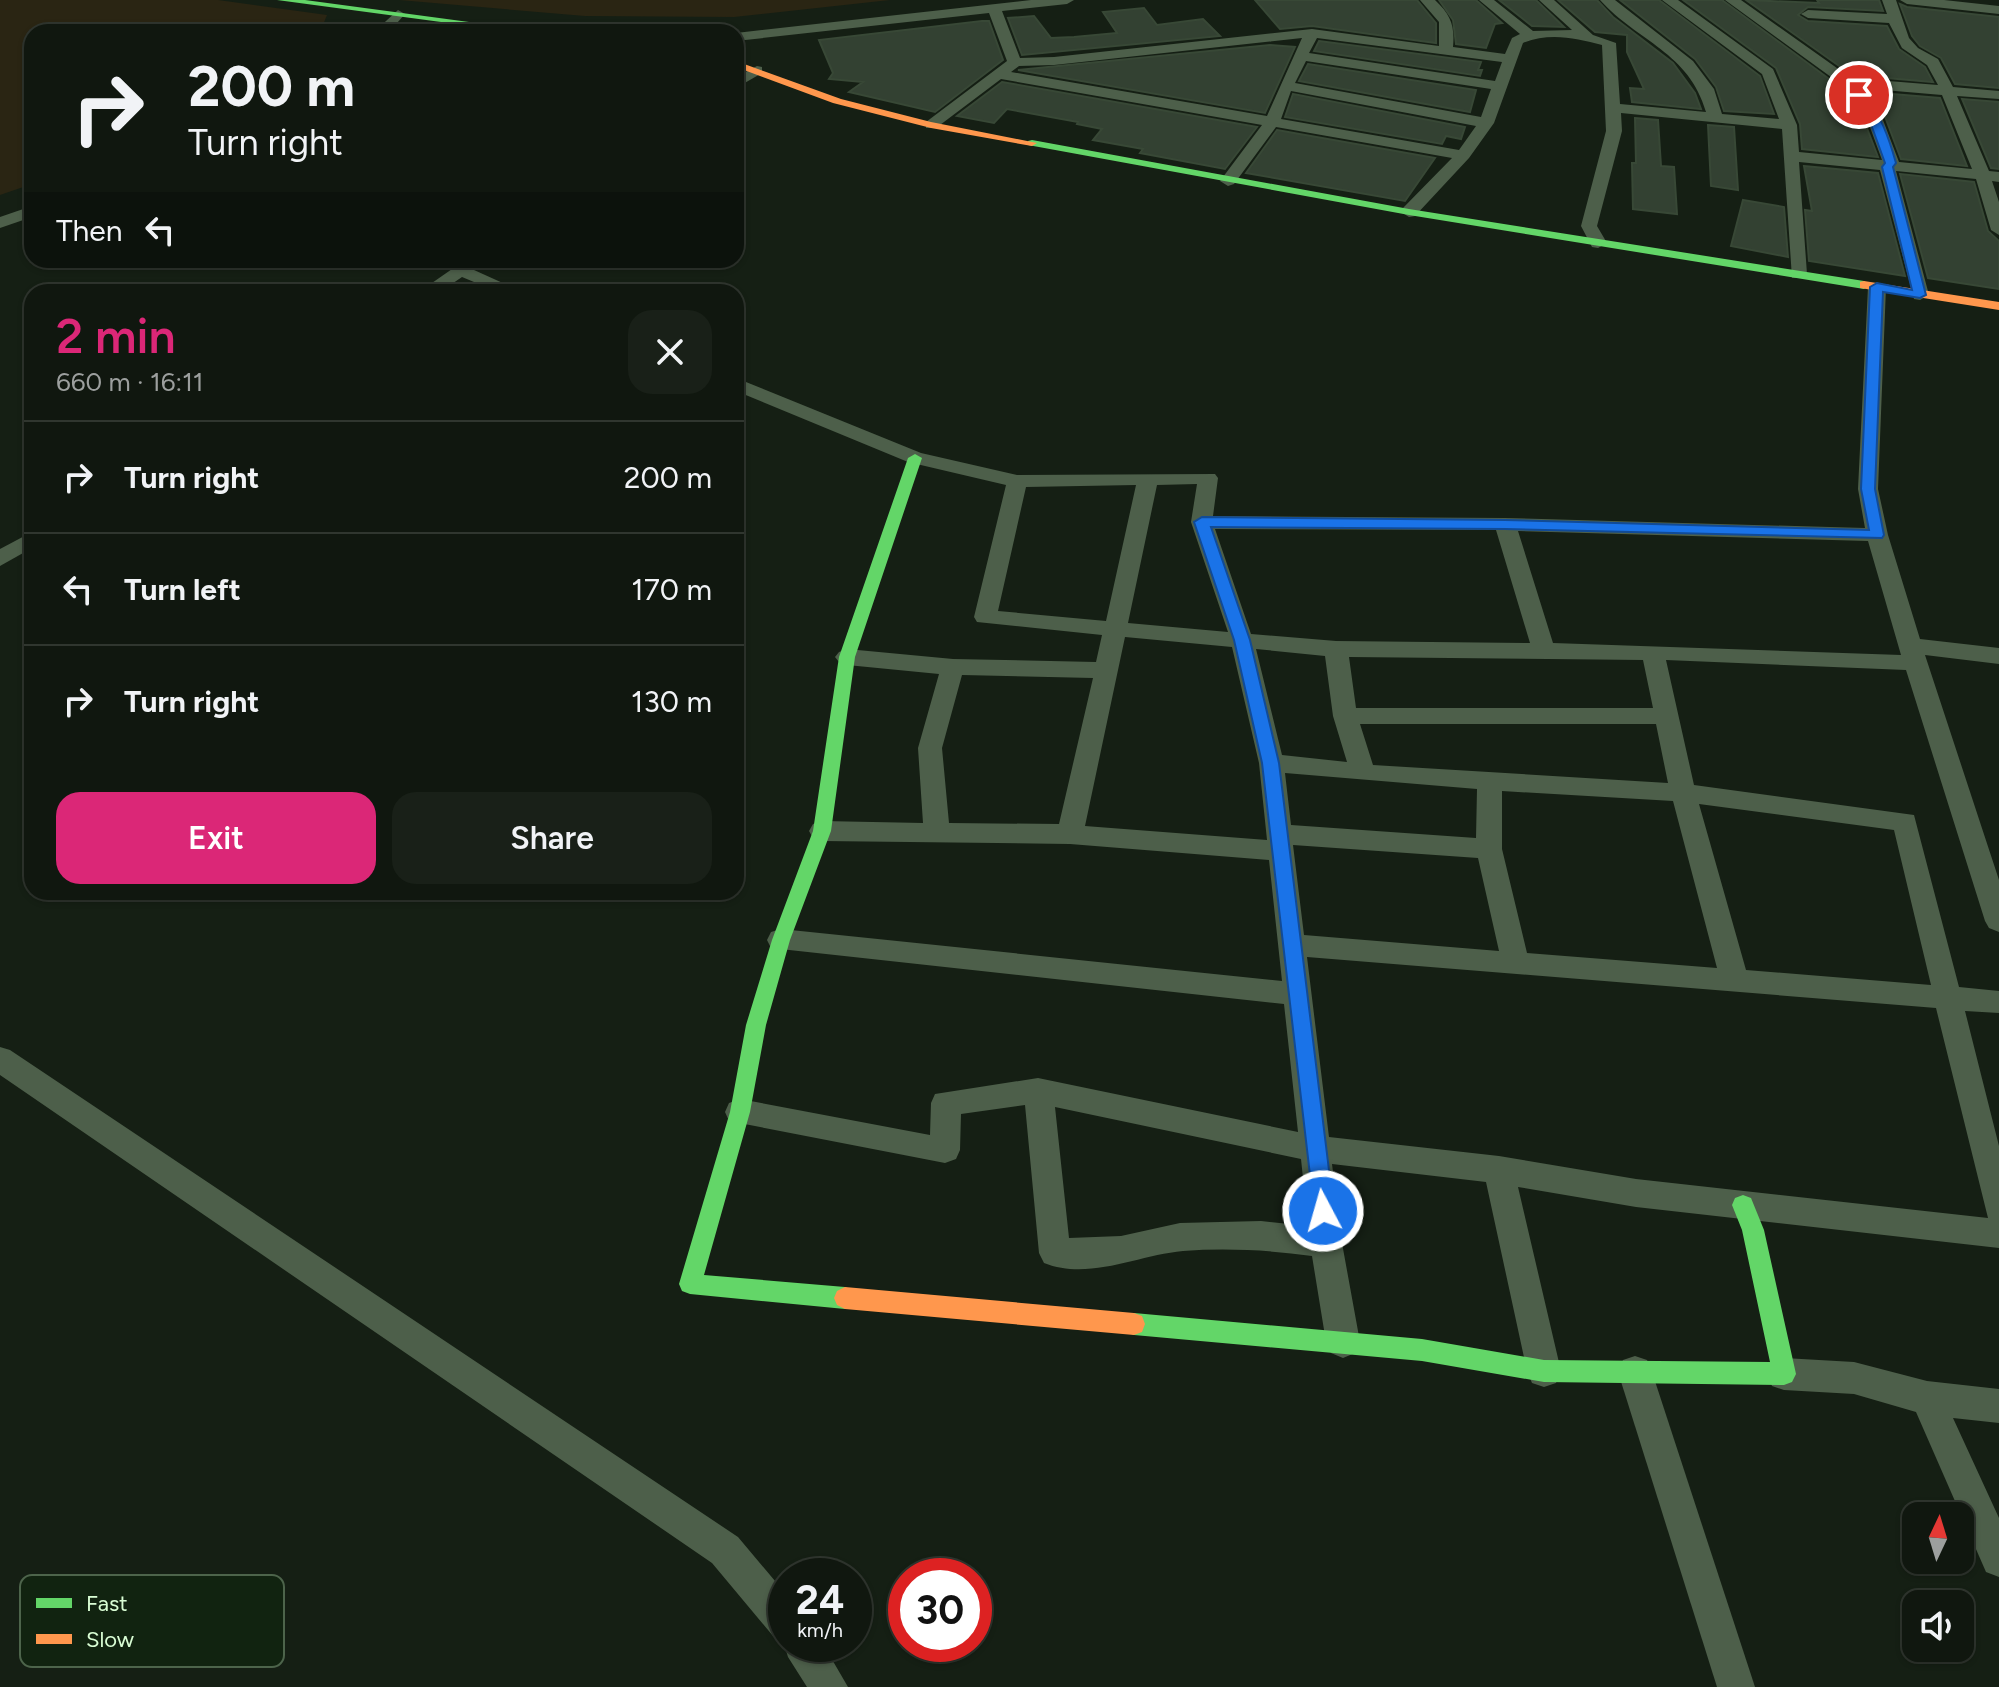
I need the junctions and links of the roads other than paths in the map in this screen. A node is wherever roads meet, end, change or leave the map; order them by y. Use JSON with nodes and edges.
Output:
{"nodes":[{"id":1,"x":282,"y":0,"type":"edge"},
{"id":2,"x":1067,"y":0,"type":"edge"},
{"id":3,"x":1427,"y":0,"type":"edge"},
{"id":4,"x":1486,"y":0,"type":"edge"},
{"id":5,"x":1546,"y":0,"type":"edge"},
{"id":6,"x":1607,"y":0,"type":"edge"},
{"id":7,"x":1669,"y":0,"type":"edge"},
{"id":8,"x":1732,"y":0,"type":"edge"},
{"id":9,"x":1889,"y":0,"type":"edge"},
{"id":10,"x":1907,"y":0,"type":"edge"},
{"id":11,"x":994,"y":9,"type":"junction"},
{"id":12,"x":1999,"y":10,"type":"edge"},
{"id":13,"x":398,"y":14,"type":"junction"},
{"id":14,"x":1808,"y":14,"type":"dead end"},
{"id":15,"x":1895,"y":19,"type":"junction"},
{"id":16,"x":389,"y":24,"type":"edge"},
{"id":17,"x":476,"y":24,"type":"edge"},
{"id":18,"x":1312,"y":33,"type":"junction"},
{"id":19,"x":1528,"y":34,"type":"junction"},
{"id":20,"x":744,"y":36,"type":"edge"},
{"id":21,"x":1588,"y":37,"type":"junction"},
{"id":22,"x":1446,"y":51,"type":"junction"},
{"id":23,"x":1303,"y":56,"type":"junction"},
{"id":24,"x":1508,"y":59,"type":"junction"},
{"id":25,"x":1015,"y":62,"type":"junction"},
{"id":26,"x":744,"y":66,"type":"edge"},
{"id":27,"x":757,"y":70,"type":"junction"},
{"id":28,"x":1002,"y":75,"type":"junction"},
{"id":29,"x":744,"y":79,"type":"edge"},
{"id":30,"x":1847,"y":82,"type":"junction"},
{"id":31,"x":1286,"y":86,"type":"junction"},
{"id":32,"x":1498,"y":86,"type":"junction"},
{"id":33,"x":1947,"y":88,"type":"junction"},
{"id":34,"x":1999,"y":95,"type":"edge"},
{"id":35,"x":1613,"y":108,"type":"junction"},
{"id":36,"x":1715,"y":117,"type":"junction"},
{"id":37,"x":1273,"y":121,"type":"junction"},
{"id":38,"x":1486,"y":123,"type":"junction"},
{"id":39,"x":931,"y":125,"type":"junction"},
{"id":40,"x":1789,"y":125,"type":"junction"},
{"id":41,"x":1463,"y":155,"type":"junction"},
{"id":42,"x":1791,"y":156,"type":"junction"},
{"id":43,"x":1887,"y":167,"type":"junction"},
{"id":44,"x":1991,"y":176,"type":"edge"},
{"id":45,"x":1228,"y":181,"type":"junction"},
{"id":46,"x":1409,"y":212,"type":"junction"},
{"id":47,"x":24,"y":214,"type":"edge"},
{"id":48,"x":0,"y":223,"type":"edge"},
{"id":49,"x":1999,"y":230,"type":"edge"},
{"id":50,"x":1598,"y":243,"type":"junction"},
{"id":51,"x":465,"y":268,"type":"edge"},
{"id":52,"x":475,"y":268,"type":"edge"},
{"id":53,"x":1798,"y":274,"type":"junction"},
{"id":54,"x":440,"y":284,"type":"edge"},
{"id":55,"x":501,"y":284,"type":"edge"},
{"id":56,"x":1877,"y":287,"type":"junction"},
{"id":57,"x":1920,"y":295,"type":"junction"},
{"id":58,"x":1999,"y":306,"type":"edge"},
{"id":59,"x":744,"y":387,"type":"edge"},
{"id":60,"x":915,"y":458,"type":"junction"},
{"id":61,"x":1148,"y":479,"type":"junction"},
{"id":62,"x":1017,"y":481,"type":"junction"},
{"id":63,"x":1202,"y":522,"type":"junction"},
{"id":64,"x":1505,"y":524,"type":"junction"},
{"id":65,"x":1877,"y":535,"type":"junction"},
{"id":66,"x":24,"y":544,"type":"edge"},
{"id":67,"x":0,"y":559,"type":"edge"},
{"id":68,"x":1115,"y":628,"type":"junction"},
{"id":69,"x":1242,"y":640,"type":"junction"},
{"id":70,"x":1336,"y":649,"type":"junction"},
{"id":71,"x":1544,"y":651,"type":"junction"},
{"id":72,"x":1653,"y":652,"type":"junction"},
{"id":73,"x":1913,"y":655,"type":"junction"},
{"id":74,"x":1999,"y":656,"type":"edge"},
{"id":75,"x":847,"y":657,"type":"junction"},
{"id":76,"x":953,"y":667,"type":"junction"},
{"id":77,"x":1106,"y":670,"type":"junction"},
{"id":78,"x":1345,"y":716,"type":"junction"},
{"id":79,"x":1667,"y":716,"type":"junction"},
{"id":80,"x":1271,"y":763,"type":"junction"},
{"id":81,"x":1363,"y":773,"type":"junction"},
{"id":82,"x":1490,"y":783,"type":"junction"},
{"id":83,"x":1683,"y":793,"type":"junction"},
{"id":84,"x":822,"y":831,"type":"junction"},
{"id":85,"x":937,"y":831,"type":"junction"},
{"id":86,"x":1070,"y":834,"type":"junction"},
{"id":87,"x":1281,"y":842,"type":"junction"},
{"id":88,"x":1489,"y":849,"type":"junction"},
{"id":89,"x":1999,"y":921,"type":"edge"},
{"id":90,"x":781,"y":940,"type":"junction"},
{"id":91,"x":1291,"y":945,"type":"junction"},
{"id":92,"x":1516,"y":964,"type":"junction"},
{"id":93,"x":1735,"y":982,"type":"junction"},
{"id":94,"x":1298,"y":994,"type":"junction"},
{"id":95,"x":1948,"y":997,"type":"junction"},
{"id":96,"x":1999,"y":1002,"type":"edge"},
{"id":97,"x":0,"y":1059,"type":"edge"},
{"id":98,"x":1038,"y":1091,"type":"junction"},
{"id":99,"x":740,"y":1112,"type":"junction"},
{"id":100,"x":1316,"y":1149,"type":"junction"},
{"id":101,"x":1499,"y":1170,"type":"junction"},
{"id":102,"x":1743,"y":1205,"type":"junction"},
{"id":103,"x":1999,"y":1209,"type":"edge"},
{"id":104,"x":1999,"y":1234,"type":"edge"},
{"id":105,"x":1326,"y":1243,"type":"junction"},
{"id":106,"x":1343,"y":1342,"type":"junction"},
{"id":107,"x":1544,"y":1371,"type":"junction"},
{"id":108,"x":1635,"y":1372,"type":"junction"},
{"id":109,"x":1784,"y":1374,"type":"junction"},
{"id":110,"x":1927,"y":1398,"type":"junction"},
{"id":111,"x":1999,"y":1406,"type":"edge"},
{"id":112,"x":1999,"y":1559,"type":"edge"},
{"id":113,"x":768,"y":1601,"type":"edge"},
{"id":114,"x":813,"y":1662,"type":"edge"},
{"id":115,"x":829,"y":1687,"type":"edge"},
{"id":116,"x":1736,"y":1687,"type":"edge"}],
"edges":[{"from":1,"to":13,"type":"main road"},
{"from":2,"to":11,"type":"street"},
{"from":3,"to":22,"type":"street"},
{"from":4,"to":19,"type":"street"},
{"from":5,"to":21,"type":"street"},
{"from":6,"to":36,"type":"street"},
{"from":7,"to":40,"type":"street"},
{"from":8,"to":30,"type":"street"},
{"from":9,"to":15,"type":"street"},
{"from":10,"to":12,"type":"street"},
{"from":11,"to":20,"type":"street"},
{"from":11,"to":25,"type":"street"},
{"from":13,"to":16,"type":"street"},
{"from":13,"to":17,"type":"main road"},
{"from":14,"to":15,"type":"street"},
{"from":15,"to":33,"type":"street"},
{"from":18,"to":22,"type":"street"},
{"from":18,"to":23,"type":"street"},
{"from":18,"to":25,"type":"street"},
{"from":19,"to":21,"type":"street"},
{"from":19,"to":24,"type":"street"},
{"from":21,"to":35,"type":"street"},
{"from":22,"to":24,"type":"street"},
{"from":23,"to":31,"type":"street"},
{"from":23,"to":32,"type":"street"},
{"from":24,"to":32,"type":"street"},
{"from":25,"to":28,"type":"street"},
{"from":26,"to":27,"type":"main road"},
{"from":27,"to":29,"type":"street"},
{"from":27,"to":39,"type":"main road"},
{"from":28,"to":37,"type":"street"},
{"from":28,"to":39,"type":"street"},
{"from":30,"to":33,"type":"street"},
{"from":30,"to":43,"type":"street"},
{"from":31,"to":37,"type":"street"},
{"from":31,"to":38,"type":"street"},
{"from":32,"to":38,"type":"street"},
{"from":33,"to":34,"type":"street"},
{"from":33,"to":44,"type":"street"},
{"from":35,"to":36,"type":"street"},
{"from":35,"to":50,"type":"street"},
{"from":36,"to":40,"type":"street"},
{"from":37,"to":41,"type":"street"},
{"from":37,"to":45,"type":"street"},
{"from":38,"to":41,"type":"street"},
{"from":39,"to":45,"type":"main road"},
{"from":40,"to":42,"type":"street"},
{"from":41,"to":46,"type":"street"},
{"from":42,"to":43,"type":"street"},
{"from":42,"to":53,"type":"street"},
{"from":43,"to":44,"type":"street"},
{"from":43,"to":57,"type":"street"},
{"from":44,"to":49,"type":"street"},
{"from":45,"to":46,"type":"main road"},
{"from":46,"to":50,"type":"main road"},
{"from":47,"to":48,"type":"street"},
{"from":50,"to":53,"type":"main road"},
{"from":51,"to":54,"type":"street"},
{"from":52,"to":55,"type":"street"},
{"from":53,"to":56,"type":"main road"},
{"from":56,"to":57,"type":"main road"},
{"from":56,"to":65,"type":"street"},
{"from":57,"to":58,"type":"main road"},
{"from":59,"to":60,"type":"street"},
{"from":60,"to":62,"type":"street"},
{"from":60,"to":75,"type":"main road"},
{"from":61,"to":62,"type":"street"},
{"from":61,"to":63,"type":"street"},
{"from":61,"to":68,"type":"street"},
{"from":62,"to":68,"type":"street"},
{"from":63,"to":64,"type":"street"},
{"from":63,"to":69,"type":"street"},
{"from":64,"to":65,"type":"street"},
{"from":64,"to":71,"type":"street"},
{"from":65,"to":73,"type":"street"},
{"from":66,"to":67,"type":"street"},
{"from":68,"to":69,"type":"street"},
{"from":68,"to":77,"type":"street"},
{"from":69,"to":70,"type":"street"},
{"from":69,"to":80,"type":"street"},
{"from":70,"to":71,"type":"street"},
{"from":70,"to":78,"type":"street"},
{"from":71,"to":72,"type":"street"},
{"from":72,"to":73,"type":"street"},
{"from":72,"to":79,"type":"street"},
{"from":73,"to":74,"type":"street"},
{"from":73,"to":89,"type":"street"},
{"from":75,"to":76,"type":"street"},
{"from":75,"to":84,"type":"main road"},
{"from":76,"to":77,"type":"street"},
{"from":76,"to":85,"type":"street"},
{"from":77,"to":86,"type":"street"},
{"from":78,"to":79,"type":"street"},
{"from":78,"to":81,"type":"street"},
{"from":79,"to":83,"type":"street"},
{"from":80,"to":81,"type":"street"},
{"from":80,"to":87,"type":"street"},
{"from":81,"to":82,"type":"street"},
{"from":82,"to":83,"type":"street"},
{"from":82,"to":88,"type":"street"},
{"from":83,"to":93,"type":"street"},
{"from":83,"to":95,"type":"street"},
{"from":84,"to":85,"type":"street"},
{"from":84,"to":90,"type":"main road"},
{"from":85,"to":86,"type":"street"},
{"from":86,"to":87,"type":"street"},
{"from":87,"to":88,"type":"street"},
{"from":87,"to":91,"type":"street"},
{"from":88,"to":92,"type":"street"},
{"from":90,"to":94,"type":"street"},
{"from":90,"to":99,"type":"main road"},
{"from":91,"to":92,"type":"street"},
{"from":91,"to":94,"type":"street"},
{"from":92,"to":93,"type":"street"},
{"from":93,"to":95,"type":"street"},
{"from":94,"to":100,"type":"street"},
{"from":95,"to":96,"type":"street"},
{"from":95,"to":103,"type":"street"},
{"from":97,"to":113,"type":"street"},
{"from":98,"to":99,"type":"street"},
{"from":98,"to":100,"type":"street"},
{"from":98,"to":105,"type":"street"},
{"from":99,"to":106,"type":"main road"},
{"from":100,"to":101,"type":"street"},
{"from":100,"to":105,"type":"street"},
{"from":101,"to":102,"type":"street"},
{"from":101,"to":107,"type":"street"},
{"from":102,"to":104,"type":"street"},
{"from":102,"to":109,"type":"main road"},
{"from":105,"to":106,"type":"street"},
{"from":106,"to":107,"type":"main road"},
{"from":107,"to":108,"type":"main road"},
{"from":108,"to":109,"type":"main road"},
{"from":108,"to":116,"type":"street"},
{"from":109,"to":110,"type":"street"},
{"from":110,"to":111,"type":"street"},
{"from":110,"to":112,"type":"street"},
{"from":114,"to":115,"type":"street"}]}
